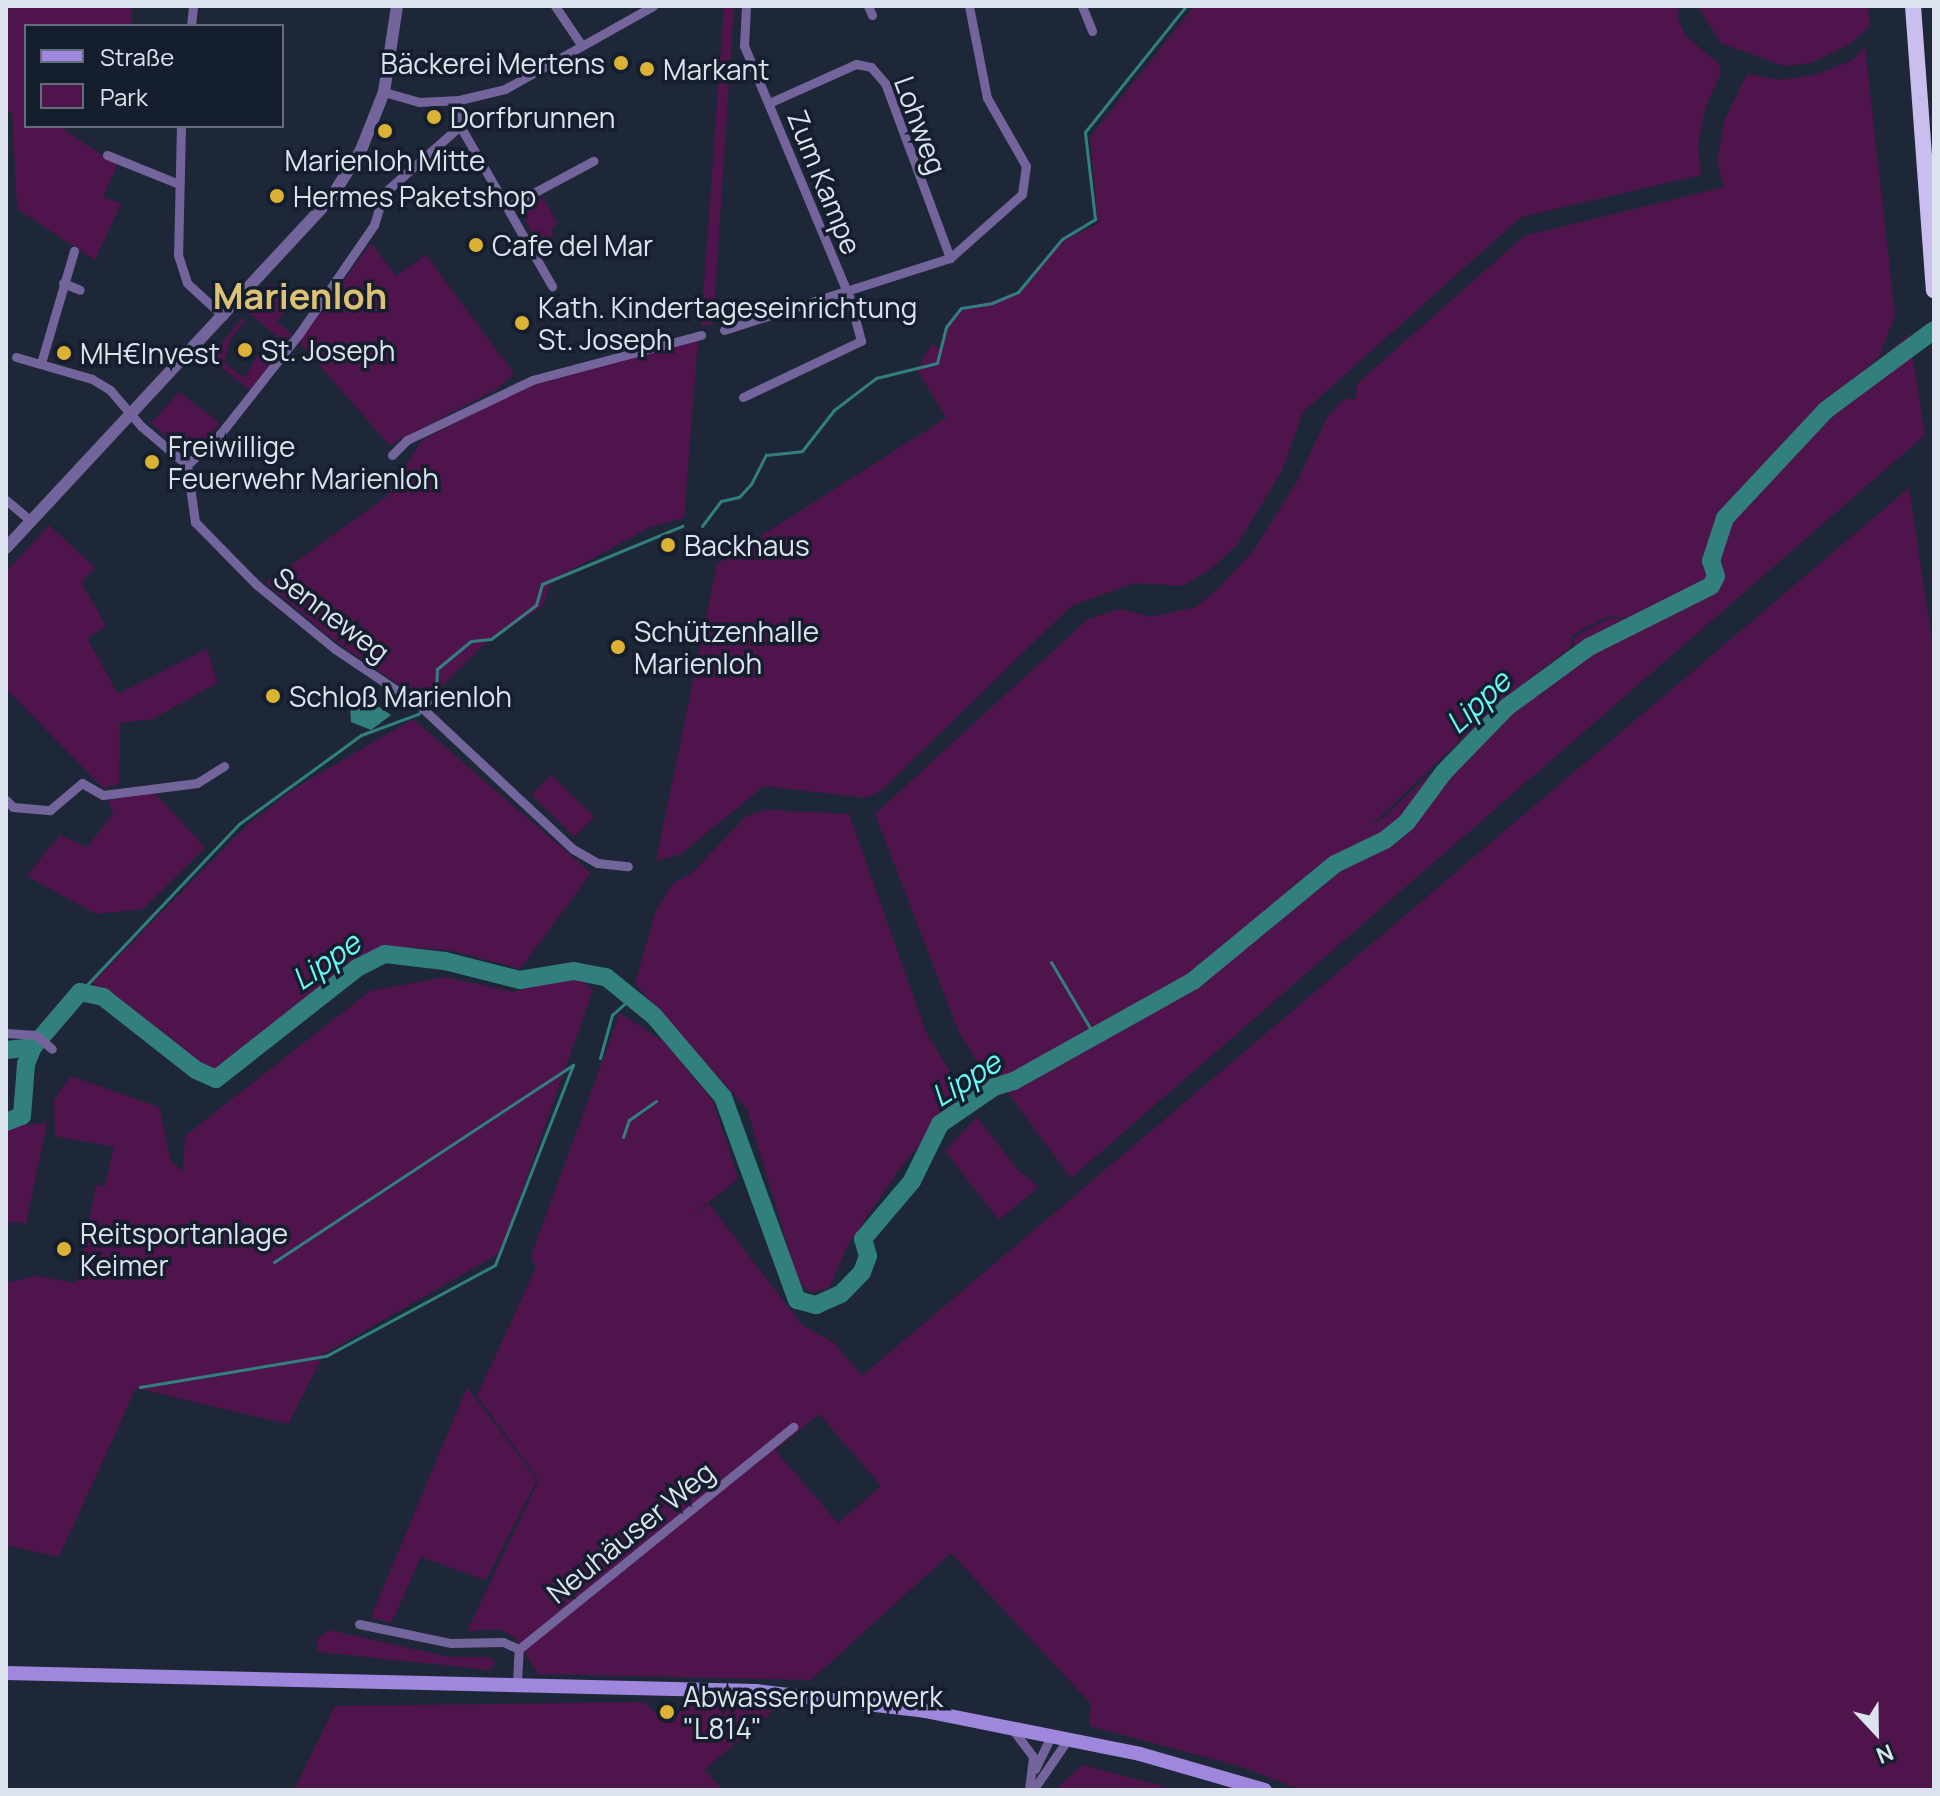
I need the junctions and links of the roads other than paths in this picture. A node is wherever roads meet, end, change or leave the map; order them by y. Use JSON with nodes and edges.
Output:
{"nodes":[{"id":1,"x":397,"y":6,"type":"edge"},
{"id":2,"x":555,"y":6,"type":"edge"},
{"id":3,"x":653,"y":6,"type":"edge"},
{"id":4,"x":746,"y":6,"type":"edge"},
{"id":5,"x":969,"y":6,"type":"edge"},
{"id":6,"x":1082,"y":6,"type":"edge"},
{"id":7,"x":1913,"y":6,"type":"edge"},
{"id":8,"x":1092,"y":31,"type":"dead end"},
{"id":9,"x":580,"y":43,"type":"junction"},
{"id":10,"x":384,"y":92,"type":"junction"},
{"id":11,"x":459,"y":100,"type":"junction"},
{"id":12,"x":769,"y":103,"type":"junction"},
{"id":13,"x":460,"y":126,"type":"junction"},
{"id":14,"x":181,"y":128,"type":"edge"},
{"id":15,"x":107,"y":155,"type":"dead end"},
{"id":16,"x":593,"y":161,"type":"dead end"},
{"id":17,"x":179,"y":184,"type":"junction"},
{"id":18,"x":507,"y":207,"type":"junction"},
{"id":19,"x":74,"y":251,"type":"dead end"},
{"id":20,"x":950,"y":258,"type":"junction"},
{"id":21,"x":63,"y":283,"type":"junction"},
{"id":22,"x":552,"y":286,"type":"dead end"},
{"id":23,"x":80,"y":290,"type":"dead end"},
{"id":24,"x":1934,"y":290,"type":"edge"},
{"id":25,"x":846,"y":293,"type":"junction"},
{"id":26,"x":223,"y":316,"type":"junction"},
{"id":27,"x":724,"y":330,"type":"dead end"},
{"id":28,"x":701,"y":335,"type":"dead end"},
{"id":29,"x":16,"y":357,"type":"dead end"},
{"id":30,"x":41,"y":363,"type":"junction"},
{"id":31,"x":743,"y":397,"type":"dead end"},
{"id":32,"x":133,"y":414,"type":"junction"},
{"id":33,"x":392,"y":455,"type":"dead end"},
{"id":34,"x":187,"y":465,"type":"junction"},
{"id":35,"x":6,"y":500,"type":"edge"},
{"id":36,"x":31,"y":521,"type":"junction"},
{"id":37,"x":6,"y":548,"type":"edge"},
{"id":38,"x":224,"y":766,"type":"dead end"},
{"id":39,"x":6,"y":800,"type":"edge"},
{"id":40,"x":628,"y":866,"type":"dead end"},
{"id":41,"x":6,"y":1033,"type":"edge"},
{"id":42,"x":50,"y":1047,"type":"dead end"},
{"id":43,"x":793,"y":1427,"type":"dead end"},
{"id":44,"x":359,"y":1624,"type":"dead end"},
{"id":45,"x":519,"y":1649,"type":"junction"},
{"id":46,"x":6,"y":1673,"type":"edge"},
{"id":47,"x":517,"y":1682,"type":"junction"},
{"id":48,"x":1010,"y":1728,"type":"junction"},
{"id":49,"x":1051,"y":1736,"type":"junction"},
{"id":50,"x":1068,"y":1739,"type":"junction"},
{"id":51,"x":1033,"y":1773,"type":"junction"},
{"id":52,"x":1031,"y":1790,"type":"edge"},
{"id":53,"x":1265,"y":1790,"type":"edge"}],
"edges":[{"from":1,"to":10,"type":"street"},
{"from":2,"to":9,"type":"street"},
{"from":3,"to":9,"type":"street"},
{"from":4,"to":12,"type":"street","name":"Zum Kampe"},
{"from":5,"to":20,"type":"street"},
{"from":6,"to":8,"type":"street"},
{"from":7,"to":24,"type":"highway"},
{"from":9,"to":11,"type":"street"},
{"from":10,"to":11,"type":"street"},
{"from":10,"to":26,"type":"street"},
{"from":11,"to":13,"type":"street"},
{"from":12,"to":20,"type":"street","name":"Lohweg"},
{"from":12,"to":25,"type":"street","name":"Zum Kampe"},
{"from":13,"to":18,"type":"street"},
{"from":13,"to":34,"type":"street"},
{"from":14,"to":17,"type":"street"},
{"from":15,"to":17,"type":"street"},
{"from":16,"to":18,"type":"street"},
{"from":17,"to":26,"type":"street"},
{"from":18,"to":22,"type":"street"},
{"from":19,"to":21,"type":"street"},
{"from":20,"to":25,"type":"street"},
{"from":21,"to":23,"type":"street"},
{"from":21,"to":30,"type":"street"},
{"from":25,"to":27,"type":"street"},
{"from":25,"to":31,"type":"street","name":"Zum Kampe"},
{"from":26,"to":32,"type":"street"},
{"from":28,"to":33,"type":"street"},
{"from":29,"to":30,"type":"street"},
{"from":30,"to":32,"type":"street"},
{"from":32,"to":34,"type":"street"},
{"from":32,"to":36,"type":"street"},
{"from":34,"to":40,"type":"street","name":"Senneweg"},
{"from":35,"to":36,"type":"street"},
{"from":36,"to":37,"type":"street"},
{"from":38,"to":39,"type":"street"},
{"from":41,"to":42,"type":"street"},
{"from":43,"to":45,"type":"street","name":"Neuhäuser Weg"},
{"from":44,"to":45,"type":"street"},
{"from":45,"to":47,"type":"street"},
{"from":46,"to":47,"type":"main road"},
{"from":47,"to":48,"type":"main road"},
{"from":48,"to":49,"type":"main road"},
{"from":48,"to":51,"type":"street"},
{"from":49,"to":50,"type":"main road"},
{"from":49,"to":51,"type":"street"},
{"from":50,"to":52,"type":"street"},
{"from":50,"to":53,"type":"main road"},
{"from":51,"to":52,"type":"street"}]}
